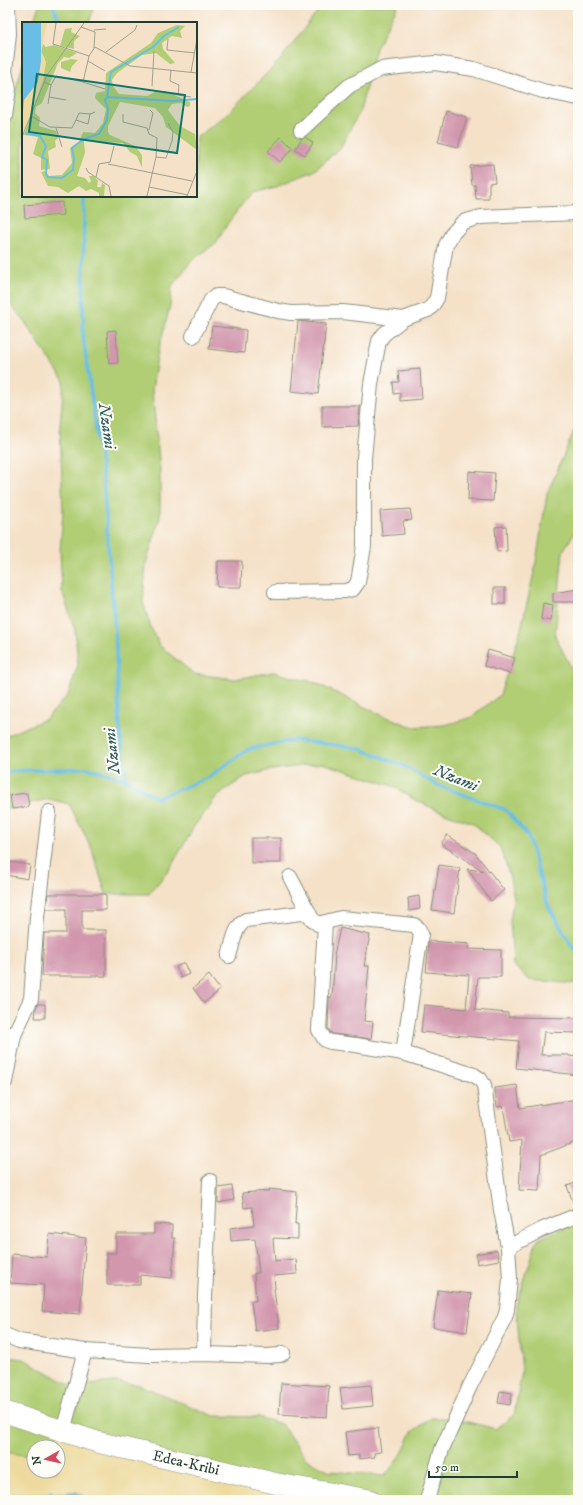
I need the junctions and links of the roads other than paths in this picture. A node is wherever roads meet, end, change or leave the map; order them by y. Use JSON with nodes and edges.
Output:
{"nodes":[{"id":1,"x":8,"y":5,"type":"edge"},
{"id":2,"x":5,"y":71,"type":"edge"},
{"id":3,"x":578,"y":98,"type":"edge"},
{"id":4,"x":5,"y":116,"type":"edge"},
{"id":5,"x":301,"y":130,"type":"dead end"},
{"id":6,"x":578,"y":213,"type":"edge"},
{"id":7,"x":403,"y":319,"type":"junction"},
{"id":8,"x":193,"y":336,"type":"dead end"},
{"id":9,"x":275,"y":592,"type":"dead end"},
{"id":10,"x":49,"y":812,"type":"dead end"},
{"id":11,"x":290,"y":876,"type":"dead end"},
{"id":12,"x":309,"y":912,"type":"junction"},
{"id":13,"x":325,"y":923,"type":"junction"},
{"id":14,"x":229,"y":956,"type":"dead end"},
{"id":15,"x":9,"y":1034,"type":"edge"},
{"id":16,"x":403,"y":1053,"type":"junction"},
{"id":17,"x":5,"y":1082,"type":"edge"},
{"id":18,"x":210,"y":1181,"type":"dead end"},
{"id":19,"x":578,"y":1215,"type":"edge"},
{"id":20,"x":508,"y":1247,"type":"junction"},
{"id":21,"x":5,"y":1335,"type":"edge"},
{"id":22,"x":85,"y":1351,"type":"junction"},
{"id":23,"x":283,"y":1353,"type":"dead end"},
{"id":24,"x":204,"y":1354,"type":"junction"},
{"id":25,"x":5,"y":1412,"type":"edge"},
{"id":26,"x":63,"y":1431,"type":"junction"},
{"id":27,"x":370,"y":1500,"type":"edge"},
{"id":28,"x":427,"y":1500,"type":"edge"}],
"edges":[{"from":1,"to":2,"type":"street"},
{"from":2,"to":4,"type":"street"},
{"from":3,"to":5,"type":"street"},
{"from":6,"to":7,"type":"street"},
{"from":7,"to":8,"type":"street"},
{"from":7,"to":9,"type":"street"},
{"from":10,"to":15,"type":"street"},
{"from":11,"to":12,"type":"street"},
{"from":12,"to":13,"type":"street"},
{"from":12,"to":14,"type":"street"},
{"from":13,"to":16,"type":"street"},
{"from":13,"to":16,"type":"street"},
{"from":15,"to":17,"type":"street"},
{"from":16,"to":20,"type":"street"},
{"from":18,"to":24,"type":"street"},
{"from":19,"to":20,"type":"street"},
{"from":20,"to":28,"type":"street"},
{"from":21,"to":22,"type":"street"},
{"from":22,"to":24,"type":"street"},
{"from":22,"to":26,"type":"street"},
{"from":23,"to":24,"type":"street"},
{"from":25,"to":26,"type":"highway","name":"Edea-Kribi"},
{"from":26,"to":27,"type":"highway","name":"Edea-Kribi"}]}
